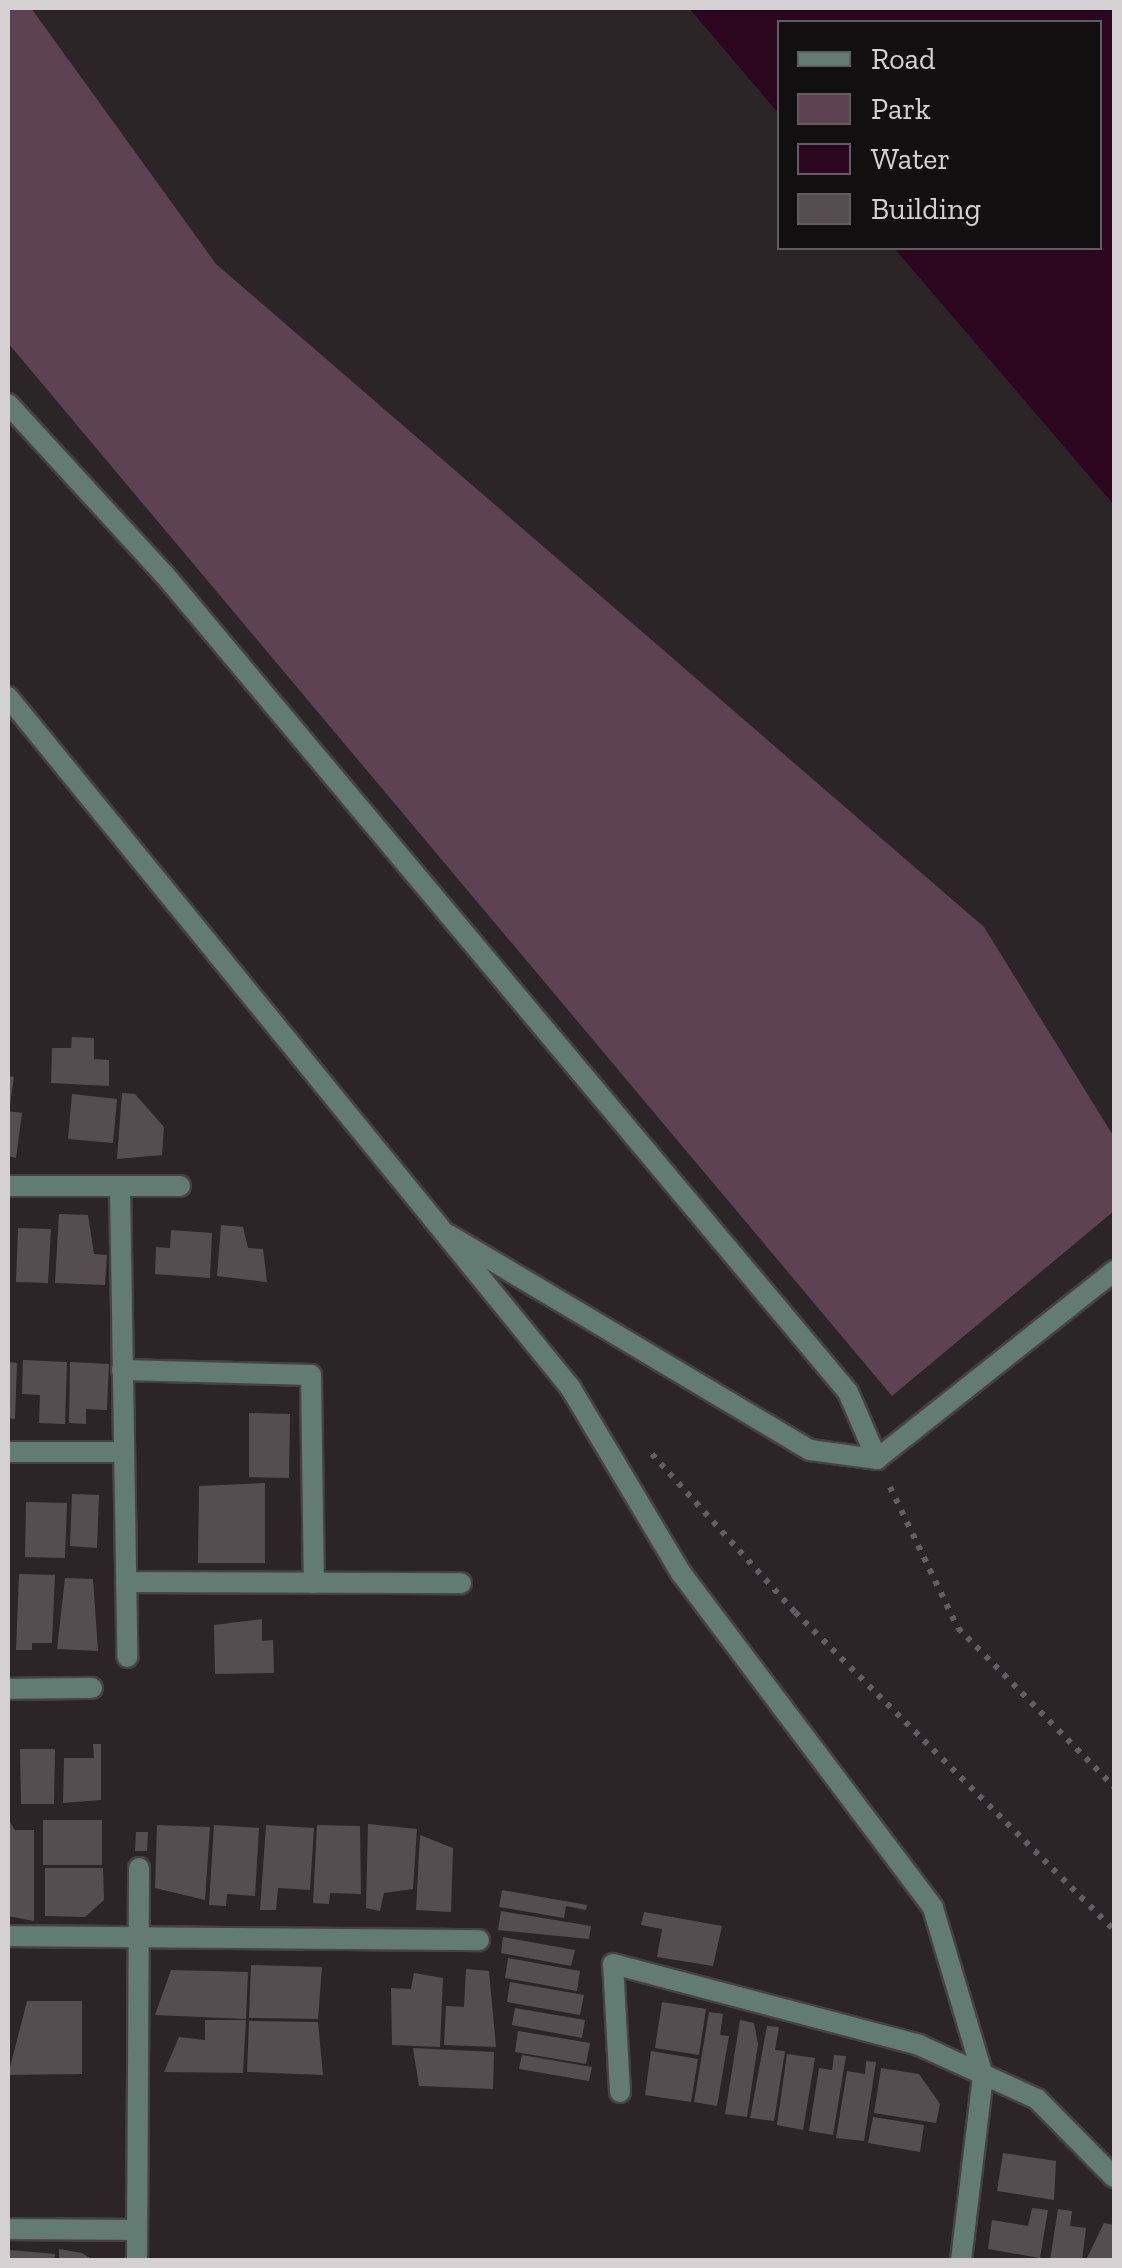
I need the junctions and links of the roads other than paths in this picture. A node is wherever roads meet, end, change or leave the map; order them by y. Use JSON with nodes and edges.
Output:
{"nodes":[{"id":1,"x":8,"y":404,"type":"edge"},
{"id":2,"x":8,"y":697,"type":"edge"},
{"id":3,"x":8,"y":1186,"type":"edge"},
{"id":4,"x":120,"y":1186,"type":"junction"},
{"id":5,"x":180,"y":1186,"type":"dead end"},
{"id":6,"x":449,"y":1235,"type":"junction"},
{"id":7,"x":1114,"y":1272,"type":"edge"},
{"id":8,"x":122,"y":1370,"type":"junction"},
{"id":9,"x":8,"y":1452,"type":"edge"},
{"id":10,"x":124,"y":1452,"type":"junction"},
{"id":11,"x":876,"y":1459,"type":"junction"},
{"id":12,"x":126,"y":1582,"type":"junction"},
{"id":13,"x":314,"y":1583,"type":"junction"},
{"id":14,"x":461,"y":1583,"type":"dead end"},
{"id":15,"x":127,"y":1657,"type":"dead end"},
{"id":16,"x":92,"y":1688,"type":"dead end"},
{"id":17,"x":8,"y":1689,"type":"edge"},
{"id":18,"x":139,"y":1868,"type":"dead end"},
{"id":19,"x":8,"y":1936,"type":"edge"},
{"id":20,"x":138,"y":1937,"type":"junction"},
{"id":21,"x":478,"y":1940,"type":"dead end"},
{"id":22,"x":983,"y":2076,"type":"junction"},
{"id":23,"x":620,"y":2092,"type":"dead end"},
{"id":24,"x":1114,"y":2178,"type":"edge"},
{"id":25,"x":8,"y":2229,"type":"edge"},
{"id":26,"x":137,"y":2230,"type":"junction"},
{"id":27,"x":137,"y":2260,"type":"edge"},
{"id":28,"x":961,"y":2260,"type":"edge"}],
"edges":[{"from":1,"to":11,"type":"street"},
{"from":2,"to":6,"type":"street"},
{"from":3,"to":4,"type":"street"},
{"from":4,"to":5,"type":"street"},
{"from":4,"to":8,"type":"street"},
{"from":6,"to":11,"type":"street"},
{"from":6,"to":22,"type":"street"},
{"from":7,"to":11,"type":"street"},
{"from":8,"to":10,"type":"street"},
{"from":8,"to":13,"type":"street"},
{"from":9,"to":10,"type":"street"},
{"from":10,"to":12,"type":"street"},
{"from":12,"to":13,"type":"street"},
{"from":12,"to":15,"type":"street"},
{"from":13,"to":14,"type":"street"},
{"from":16,"to":17,"type":"street"},
{"from":18,"to":20,"type":"street"},
{"from":19,"to":20,"type":"street"},
{"from":20,"to":21,"type":"street"},
{"from":20,"to":26,"type":"street"},
{"from":22,"to":23,"type":"street"},
{"from":22,"to":24,"type":"street"},
{"from":22,"to":28,"type":"street"},
{"from":25,"to":26,"type":"street"},
{"from":26,"to":27,"type":"street"}]}
